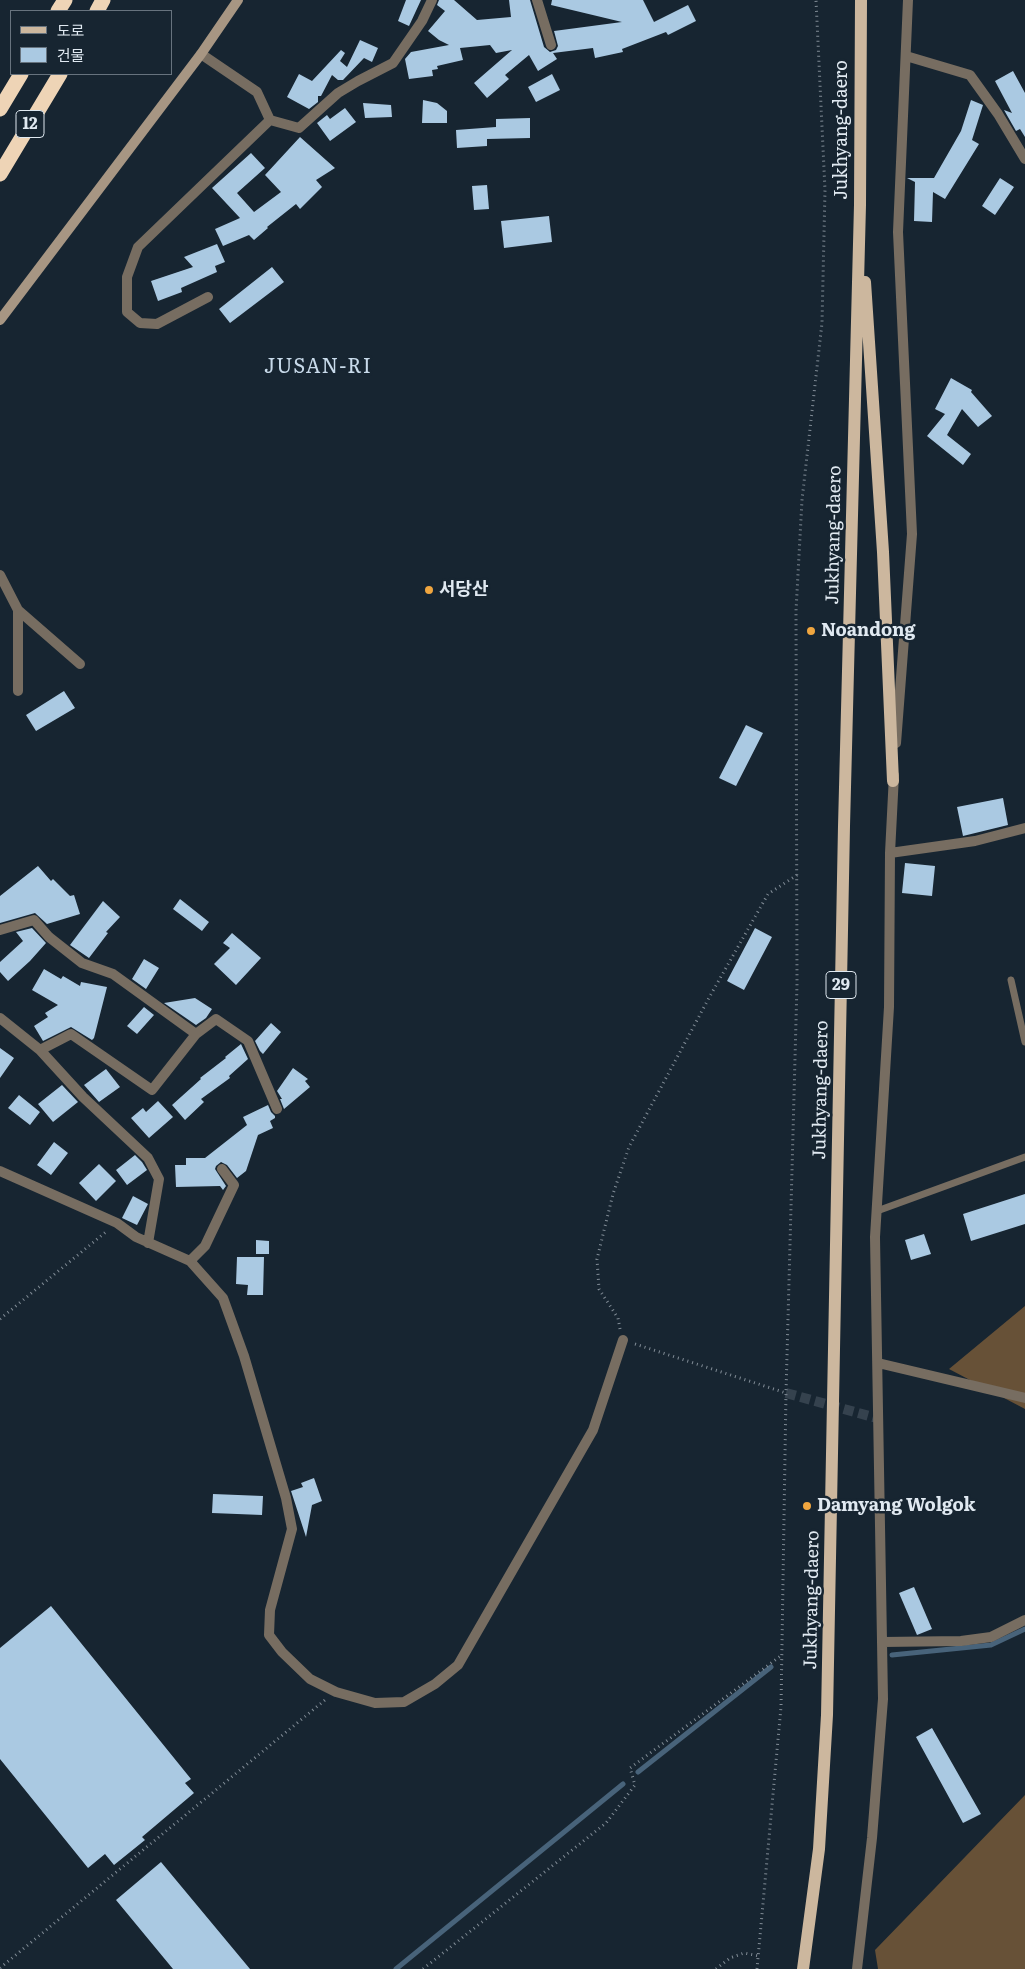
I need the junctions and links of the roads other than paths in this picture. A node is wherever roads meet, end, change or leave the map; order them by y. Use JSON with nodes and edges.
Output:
{"nodes":[{"id":1,"x":238,"y":0,"type":"edge"},
{"id":2,"x":432,"y":0,"type":"edge"},
{"id":3,"x":537,"y":0,"type":"edge"},
{"id":4,"x":861,"y":0,"type":"edge"},
{"id":5,"x":908,"y":0,"type":"edge"},
{"id":6,"x":551,"y":45,"type":"dead end"},
{"id":7,"x":201,"y":54,"type":"junction"},
{"id":8,"x":906,"y":56,"type":"junction"},
{"id":9,"x":20,"y":75,"type":"edge"},
{"id":10,"x":59,"y":75,"type":"edge"},
{"id":11,"x":0,"y":109,"type":"edge"},
{"id":12,"x":270,"y":120,"type":"junction"},
{"id":13,"x":1025,"y":159,"type":"edge"},
{"id":14,"x":0,"y":174,"type":"edge"},
{"id":15,"x":860,"y":205,"type":"junction"},
{"id":16,"x":208,"y":297,"type":"dead end"},
{"id":17,"x":0,"y":320,"type":"edge"},
{"id":18,"x":0,"y":575,"type":"edge"},
{"id":19,"x":18,"y":610,"type":"junction"},
{"id":20,"x":80,"y":664,"type":"dead end"},
{"id":21,"x":18,"y":691,"type":"dead end"},
{"id":22,"x":893,"y":781,"type":"junction"},
{"id":23,"x":1025,"y":828,"type":"edge"},
{"id":24,"x":890,"y":853,"type":"junction"},
{"id":25,"x":0,"y":930,"type":"edge"},
{"id":26,"x":1011,"y":980,"type":"dead end"},
{"id":27,"x":0,"y":1018,"type":"edge"},
{"id":28,"x":196,"y":1034,"type":"junction"},
{"id":29,"x":1025,"y":1042,"type":"edge"},
{"id":30,"x":40,"y":1050,"type":"junction"},
{"id":31,"x":277,"y":1109,"type":"dead end"},
{"id":32,"x":1025,"y":1157,"type":"edge"},
{"id":33,"x":222,"y":1169,"type":"dead end"},
{"id":34,"x":0,"y":1171,"type":"edge"},
{"id":35,"x":877,"y":1211,"type":"junction"},
{"id":36,"x":148,"y":1242,"type":"junction"},
{"id":37,"x":190,"y":1261,"type":"junction"},
{"id":38,"x":623,"y":1340,"type":"road end"},
{"id":39,"x":878,"y":1363,"type":"junction"},
{"id":40,"x":1025,"y":1398,"type":"edge"},
{"id":41,"x":1025,"y":1620,"type":"edge"},
{"id":42,"x":883,"y":1642,"type":"junction"},
{"id":43,"x":803,"y":1969,"type":"edge"},
{"id":44,"x":857,"y":1969,"type":"edge"}],
"edges":[{"from":1,"to":7,"type":"street"},
{"from":2,"to":12,"type":"street"},
{"from":3,"to":6,"type":"street"},
{"from":4,"to":15,"type":"main road","name":"Jukhyang-daero","number":"29"},
{"from":5,"to":8,"type":"street"},
{"from":7,"to":12,"type":"street"},
{"from":7,"to":17,"type":"street"},
{"from":8,"to":13,"type":"street"},
{"from":8,"to":22,"type":"street"},
{"from":9,"to":11,"type":"highway","number":"12"},
{"from":10,"to":14,"type":"highway","number":"12"},
{"from":12,"to":16,"type":"street"},
{"from":15,"to":22,"type":"main road"},
{"from":15,"to":43,"type":"main road","name":"Jukhyang-daero","number":"29"},
{"from":18,"to":19,"type":"street"},
{"from":19,"to":20,"type":"street"},
{"from":19,"to":21,"type":"street"},
{"from":22,"to":24,"type":"street"},
{"from":23,"to":24,"type":"street"},
{"from":24,"to":35,"type":"street"},
{"from":25,"to":28,"type":"street"},
{"from":26,"to":29,"type":"lane"},
{"from":27,"to":30,"type":"street"},
{"from":28,"to":30,"type":"street"},
{"from":28,"to":31,"type":"street"},
{"from":30,"to":36,"type":"street"},
{"from":32,"to":35,"type":"lane"},
{"from":33,"to":37,"type":"street"},
{"from":34,"to":36,"type":"street"},
{"from":35,"to":39,"type":"street"},
{"from":36,"to":37,"type":"street"},
{"from":37,"to":38,"type":"street"},
{"from":39,"to":40,"type":"street"},
{"from":39,"to":42,"type":"street"},
{"from":41,"to":42,"type":"street"},
{"from":42,"to":44,"type":"street"}]}
